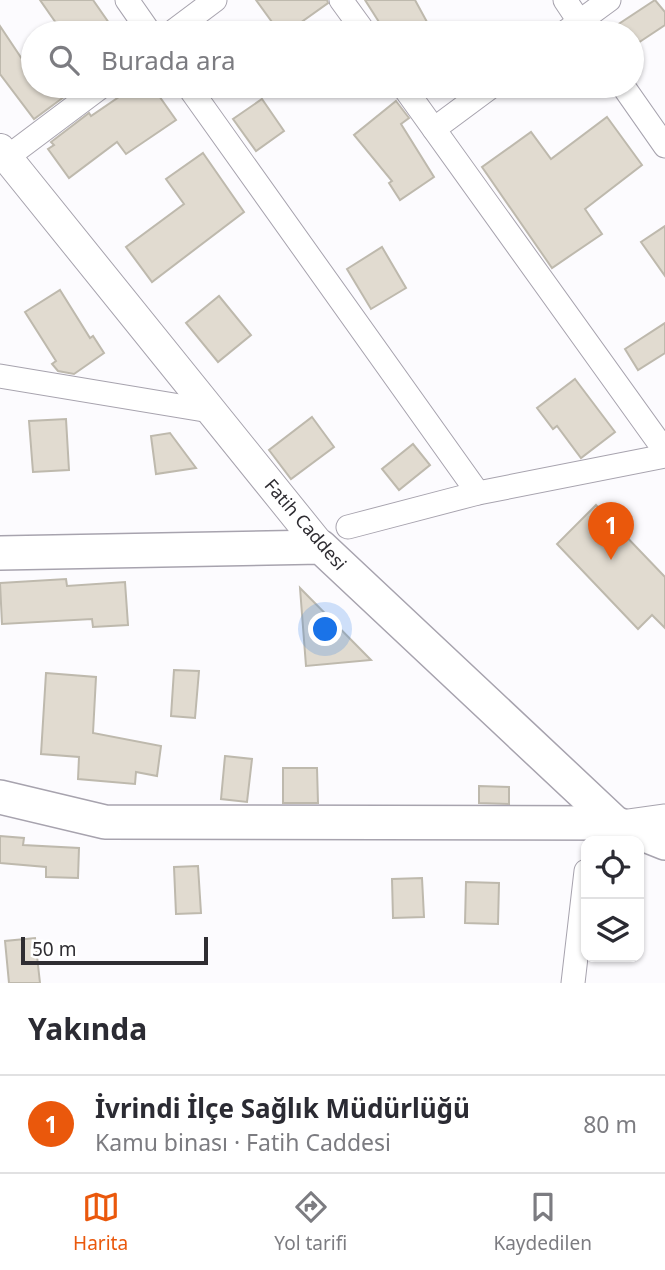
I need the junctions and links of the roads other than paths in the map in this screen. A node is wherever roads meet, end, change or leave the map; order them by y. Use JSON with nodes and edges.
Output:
{"nodes":[{"id":1,"x":127,"y":0,"type":"edge"},
{"id":2,"x":215,"y":0,"type":"edge"},
{"id":3,"x":341,"y":0,"type":"edge"},
{"id":4,"x":565,"y":0,"type":"edge"},
{"id":5,"x":609,"y":0,"type":"edge"},
{"id":6,"x":142,"y":21,"type":"edge"},
{"id":7,"x":187,"y":21,"type":"edge"},
{"id":8,"x":356,"y":21,"type":"edge"},
{"id":9,"x":573,"y":21,"type":"edge"},
{"id":10,"x":587,"y":21,"type":"edge"},
{"id":11,"x":85,"y":98,"type":"edge"},
{"id":12,"x":197,"y":98,"type":"edge"},
{"id":13,"x":412,"y":98,"type":"edge"},
{"id":14,"x":476,"y":98,"type":"edge"},
{"id":15,"x":631,"y":98,"type":"edge"},
{"id":16,"x":434,"y":129,"type":"junction"},
{"id":17,"x":665,"y":146,"type":"edge"},
{"id":18,"x":3,"y":154,"type":"edge"},
{"id":19,"x":0,"y":376,"type":"edge"},
{"id":20,"x":211,"y":411,"type":"junction"},
{"id":21,"x":665,"y":453,"type":"edge"},
{"id":22,"x":478,"y":493,"type":"junction"},
{"id":23,"x":348,"y":527,"type":"dead end"},
{"id":24,"x":321,"y":547,"type":"junction"},
{"id":25,"x":0,"y":554,"type":"edge"},
{"id":26,"x":0,"y":797,"type":"edge"},
{"id":27,"x":665,"y":816,"type":"edge"},
{"id":28,"x":609,"y":832,"type":"edge"},
{"id":29,"x":665,"y":844,"type":"edge"},
{"id":30,"x":583,"y":899,"type":"edge"},
{"id":31,"x":573,"y":983,"type":"edge"}],
"edges":[{"from":1,"to":6,"type":"street"},
{"from":2,"to":7,"type":"street"},
{"from":3,"to":8,"type":"street"},
{"from":4,"to":9,"type":"street"},
{"from":5,"to":10,"type":"street"},
{"from":11,"to":18,"type":"street"},
{"from":12,"to":22,"type":"street"},
{"from":13,"to":16,"type":"street"},
{"from":14,"to":16,"type":"street"},
{"from":15,"to":17,"type":"street"},
{"from":16,"to":21,"type":"street"},
{"from":18,"to":20,"type":"street","name":"Fatih Caddesi"},
{"from":19,"to":20,"type":"street"},
{"from":20,"to":24,"type":"street","name":"Fatih Caddesi"},
{"from":21,"to":22,"type":"street"},
{"from":22,"to":23,"type":"street"},
{"from":24,"to":25,"type":"main road"},
{"from":24,"to":28,"type":"main road","name":"Fatih Caddesi"},
{"from":26,"to":28,"type":"main road"},
{"from":27,"to":28,"type":"street"},
{"from":28,"to":29,"type":"main road","name":"Fatih Caddesi"},
{"from":30,"to":31,"type":"street"}]}
